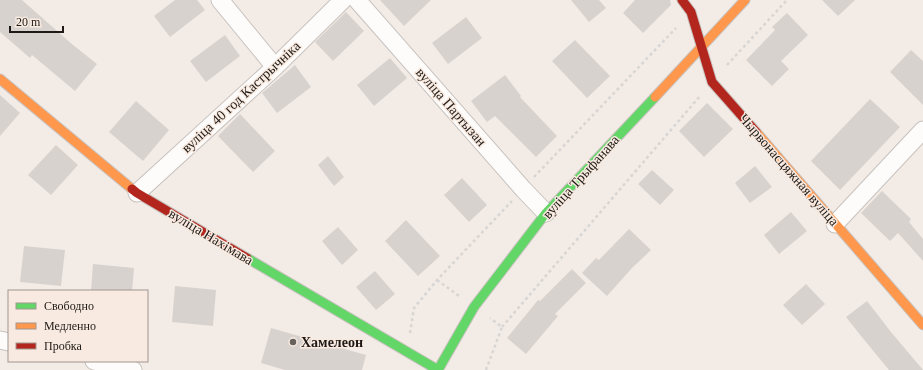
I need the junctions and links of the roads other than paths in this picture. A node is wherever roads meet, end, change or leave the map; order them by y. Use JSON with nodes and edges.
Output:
{"nodes":[{"id":1,"x":220,"y":0,"type":"edge"},
{"id":2,"x":344,"y":0,"type":"edge"},
{"id":3,"x":357,"y":0,"type":"edge"},
{"id":4,"x":682,"y":0,"type":"edge"},
{"id":5,"x":745,"y":0,"type":"edge"},
{"id":6,"x":701,"y":46,"type":"junction"},
{"id":7,"x":275,"y":67,"type":"junction"},
{"id":8,"x":0,"y":79,"type":"edge"},
{"id":9,"x":923,"y":130,"type":"edge"},
{"id":10,"x":137,"y":193,"type":"junction"},
{"id":11,"x":546,"y":213,"type":"junction"},
{"id":12,"x":835,"y":224,"type":"junction"},
{"id":13,"x":923,"y":325,"type":"edge"},
{"id":14,"x":98,"y":362,"type":"edge"},
{"id":15,"x":133,"y":370,"type":"edge"},
{"id":16,"x":438,"y":370,"type":"edge"}],
"edges":[{"from":1,"to":7,"type":"street"},
{"from":2,"to":7,"type":"street","name":"вуліца 40 год Кастрычніка"},
{"from":3,"to":11,"type":"street","name":"вуліца Партызан"},
{"from":4,"to":6,"type":"street","name":"Чырвонасцяжная вуліца"},
{"from":5,"to":6,"type":"street","name":"вуліца Трыфанава"},
{"from":6,"to":11,"type":"street","name":"вуліца Трыфанава"},
{"from":6,"to":12,"type":"street","name":"Чырвонасцяжная вуліца"},
{"from":7,"to":10,"type":"street","name":"вуліца 40 год Кастрычніка"},
{"from":8,"to":10,"type":"street","name":"вуліца Нахімава"},
{"from":9,"to":12,"type":"street"},
{"from":10,"to":16,"type":"street","name":"вуліца Нахімава"},
{"from":11,"to":16,"type":"street","name":"вуліца Трыфанава"},
{"from":12,"to":13,"type":"street","name":"Чырвонасцяжная вуліца"},
{"from":14,"to":15,"type":"street"}]}
